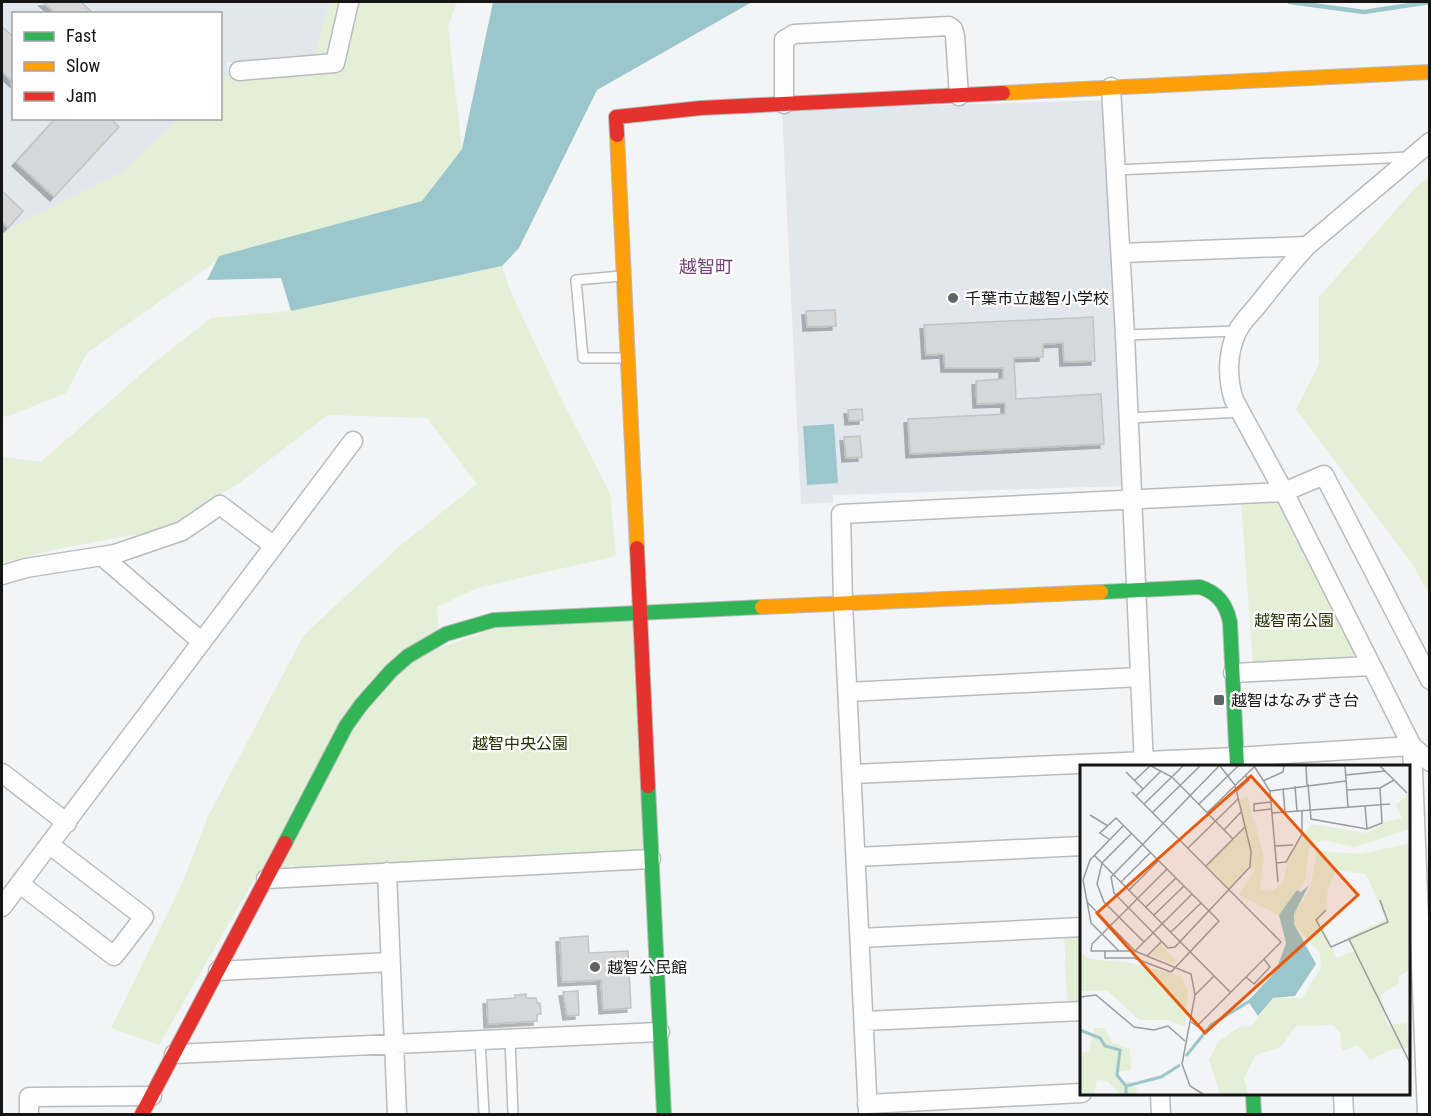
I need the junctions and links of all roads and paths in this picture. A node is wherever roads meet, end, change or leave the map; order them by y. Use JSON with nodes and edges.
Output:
{"nodes":[{"id":1,"x":350,"y":2,"type":"edge"},
{"id":2,"x":239,"y":71,"type":"dead end"},
{"id":3,"x":1430,"y":72,"type":"edge"},
{"id":4,"x":1111,"y":87,"type":"junction"},
{"id":5,"x":959,"y":96,"type":"junction"},
{"id":6,"x":784,"y":104,"type":"junction"},
{"id":7,"x":1430,"y":142,"type":"edge"},
{"id":8,"x":1412,"y":156,"type":"junction"},
{"id":9,"x":1116,"y":170,"type":"junction"},
{"id":10,"x":1307,"y":246,"type":"junction"},
{"id":11,"x":1120,"y":253,"type":"junction"},
{"id":12,"x":623,"y":276,"type":"junction"},
{"id":13,"x":1237,"y":331,"type":"junction"},
{"id":14,"x":1125,"y":335,"type":"junction"},
{"id":15,"x":627,"y":358,"type":"junction"},
{"id":16,"x":1241,"y":412,"type":"junction"},
{"id":17,"x":1129,"y":418,"type":"junction"},
{"id":18,"x":353,"y":441,"type":"dead end"},
{"id":19,"x":1284,"y":492,"type":"junction"},
{"id":20,"x":1131,"y":500,"type":"junction"},
{"id":21,"x":274,"y":546,"type":"junction"},
{"id":22,"x":103,"y":557,"type":"junction"},
{"id":23,"x":2,"y":575,"type":"edge"},
{"id":24,"x":1135,"y":588,"type":"junction"},
{"id":25,"x":843,"y":603,"type":"junction"},
{"id":26,"x":640,"y":613,"type":"junction"},
{"id":27,"x":202,"y":642,"type":"junction"},
{"id":28,"x":1371,"y":666,"type":"junction"},
{"id":29,"x":1233,"y":673,"type":"junction"},
{"id":30,"x":1140,"y":677,"type":"junction"},
{"id":31,"x":1430,"y":680,"type":"edge"},
{"id":32,"x":848,"y":692,"type":"junction"},
{"id":33,"x":1412,"y":746,"type":"junction"},
{"id":34,"x":1327,"y":759,"type":"edge"},
{"id":35,"x":1237,"y":762,"type":"edge"},
{"id":36,"x":1430,"y":762,"type":"edge"},
{"id":37,"x":1144,"y":763,"type":"edge"},
{"id":38,"x":1080,"y":765,"type":"edge"},
{"id":39,"x":1091,"y":765,"type":"edge"},
{"id":40,"x":2,"y":773,"type":"edge"},
{"id":41,"x":852,"y":774,"type":"junction"},
{"id":42,"x":67,"y":823,"type":"junction"},
{"id":43,"x":50,"y":844,"type":"junction"},
{"id":44,"x":1080,"y":846,"type":"edge"},
{"id":45,"x":856,"y":857,"type":"junction"},
{"id":46,"x":651,"y":860,"type":"junction"},
{"id":47,"x":387,"y":872,"type":"junction"},
{"id":48,"x":266,"y":879,"type":"junction"},
{"id":49,"x":20,"y":884,"type":"junction"},
{"id":50,"x":2,"y":907,"type":"edge"},
{"id":51,"x":1080,"y":927,"type":"edge"},
{"id":52,"x":860,"y":938,"type":"junction"},
{"id":53,"x":390,"y":962,"type":"junction"},
{"id":54,"x":218,"y":971,"type":"junction"},
{"id":55,"x":1420,"y":994,"type":"edge"},
{"id":56,"x":1080,"y":1011,"type":"edge"},
{"id":57,"x":864,"y":1021,"type":"junction"},
{"id":58,"x":660,"y":1032,"type":"junction"},
{"id":59,"x":510,"y":1039,"type":"junction"},
{"id":60,"x":480,"y":1040,"type":"junction"},
{"id":61,"x":394,"y":1044,"type":"junction"},
{"id":62,"x":174,"y":1054,"type":"junction"},
{"id":63,"x":1080,"y":1093,"type":"edge"},
{"id":64,"x":1160,"y":1095,"type":"edge"},
{"id":65,"x":1253,"y":1095,"type":"edge"},
{"id":66,"x":1343,"y":1095,"type":"edge"},
{"id":67,"x":152,"y":1096,"type":"junction"},
{"id":68,"x":867,"y":1109,"type":"edge"},
{"id":69,"x":29,"y":1114,"type":"edge"},
{"id":70,"x":142,"y":1114,"type":"edge"},
{"id":71,"x":397,"y":1114,"type":"edge"},
{"id":72,"x":484,"y":1114,"type":"edge"},
{"id":73,"x":513,"y":1114,"type":"edge"},
{"id":74,"x":664,"y":1114,"type":"edge"},
{"id":75,"x":1161,"y":1114,"type":"edge"},
{"id":76,"x":1254,"y":1114,"type":"edge"},
{"id":77,"x":1344,"y":1114,"type":"edge"},
{"id":78,"x":1427,"y":1114,"type":"edge"}],
"edges":[{"from":1,"to":2,"type":"street"},
{"from":3,"to":4,"type":"street"},
{"from":4,"to":5,"type":"street"},
{"from":4,"to":9,"type":"street"},
{"from":5,"to":6,"type":"street"},
{"from":5,"to":6,"type":"street"},
{"from":6,"to":12,"type":"street"},
{"from":7,"to":8,"type":"street"},
{"from":8,"to":9,"type":"lane"},
{"from":8,"to":10,"type":"street"},
{"from":9,"to":11,"type":"street"},
{"from":10,"to":11,"type":"street"},
{"from":10,"to":13,"type":"street"},
{"from":11,"to":14,"type":"street"},
{"from":12,"to":15,"type":"street"},
{"from":12,"to":15,"type":"lane"},
{"from":13,"to":14,"type":"lane"},
{"from":13,"to":16,"type":"street"},
{"from":14,"to":17,"type":"street"},
{"from":15,"to":26,"type":"street"},
{"from":16,"to":17,"type":"lane"},
{"from":16,"to":19,"type":"street"},
{"from":17,"to":20,"type":"street"},
{"from":18,"to":21,"type":"street"},
{"from":19,"to":20,"type":"street"},
{"from":19,"to":28,"type":"street"},
{"from":19,"to":31,"type":"street"},
{"from":20,"to":24,"type":"street"},
{"from":20,"to":25,"type":"street"},
{"from":21,"to":22,"type":"street"},
{"from":21,"to":27,"type":"street"},
{"from":22,"to":23,"type":"street"},
{"from":22,"to":27,"type":"street"},
{"from":24,"to":25,"type":"street"},
{"from":24,"to":29,"type":"street"},
{"from":24,"to":30,"type":"street"},
{"from":25,"to":26,"type":"street"},
{"from":25,"to":32,"type":"street"},
{"from":26,"to":46,"type":"street"},
{"from":26,"to":48,"type":"street"},
{"from":27,"to":42,"type":"street"},
{"from":28,"to":29,"type":"street"},
{"from":28,"to":33,"type":"street"},
{"from":29,"to":35,"type":"street"},
{"from":30,"to":32,"type":"street"},
{"from":30,"to":37,"type":"street"},
{"from":32,"to":41,"type":"street"},
{"from":33,"to":34,"type":"street"},
{"from":33,"to":36,"type":"street"},
{"from":33,"to":55,"type":"street"},
{"from":34,"to":35,"type":"street"},
{"from":35,"to":37,"type":"street"},
{"from":37,"to":39,"type":"street"},
{"from":38,"to":41,"type":"street"},
{"from":40,"to":42,"type":"street"},
{"from":41,"to":45,"type":"street"},
{"from":42,"to":43,"type":"street"},
{"from":43,"to":49,"type":"street"},
{"from":43,"to":49,"type":"street"},
{"from":44,"to":45,"type":"street"},
{"from":45,"to":52,"type":"street"},
{"from":46,"to":47,"type":"street"},
{"from":46,"to":58,"type":"street"},
{"from":47,"to":48,"type":"street"},
{"from":47,"to":53,"type":"street"},
{"from":48,"to":54,"type":"street"},
{"from":49,"to":50,"type":"street"},
{"from":51,"to":52,"type":"street"},
{"from":52,"to":57,"type":"street"},
{"from":53,"to":54,"type":"street"},
{"from":53,"to":61,"type":"street"},
{"from":54,"to":62,"type":"street"},
{"from":55,"to":78,"type":"street"},
{"from":56,"to":57,"type":"street"},
{"from":57,"to":68,"type":"street"},
{"from":58,"to":59,"type":"street"},
{"from":58,"to":74,"type":"street"},
{"from":59,"to":60,"type":"street"},
{"from":59,"to":73,"type":"lane"},
{"from":60,"to":61,"type":"street"},
{"from":60,"to":72,"type":"lane"},
{"from":61,"to":62,"type":"street"},
{"from":61,"to":71,"type":"street"},
{"from":62,"to":67,"type":"street"},
{"from":63,"to":68,"type":"street"},
{"from":64,"to":75,"type":"street"},
{"from":65,"to":76,"type":"street"},
{"from":66,"to":77,"type":"street"},
{"from":67,"to":69,"type":"street"},
{"from":67,"to":70,"type":"street"}]}
